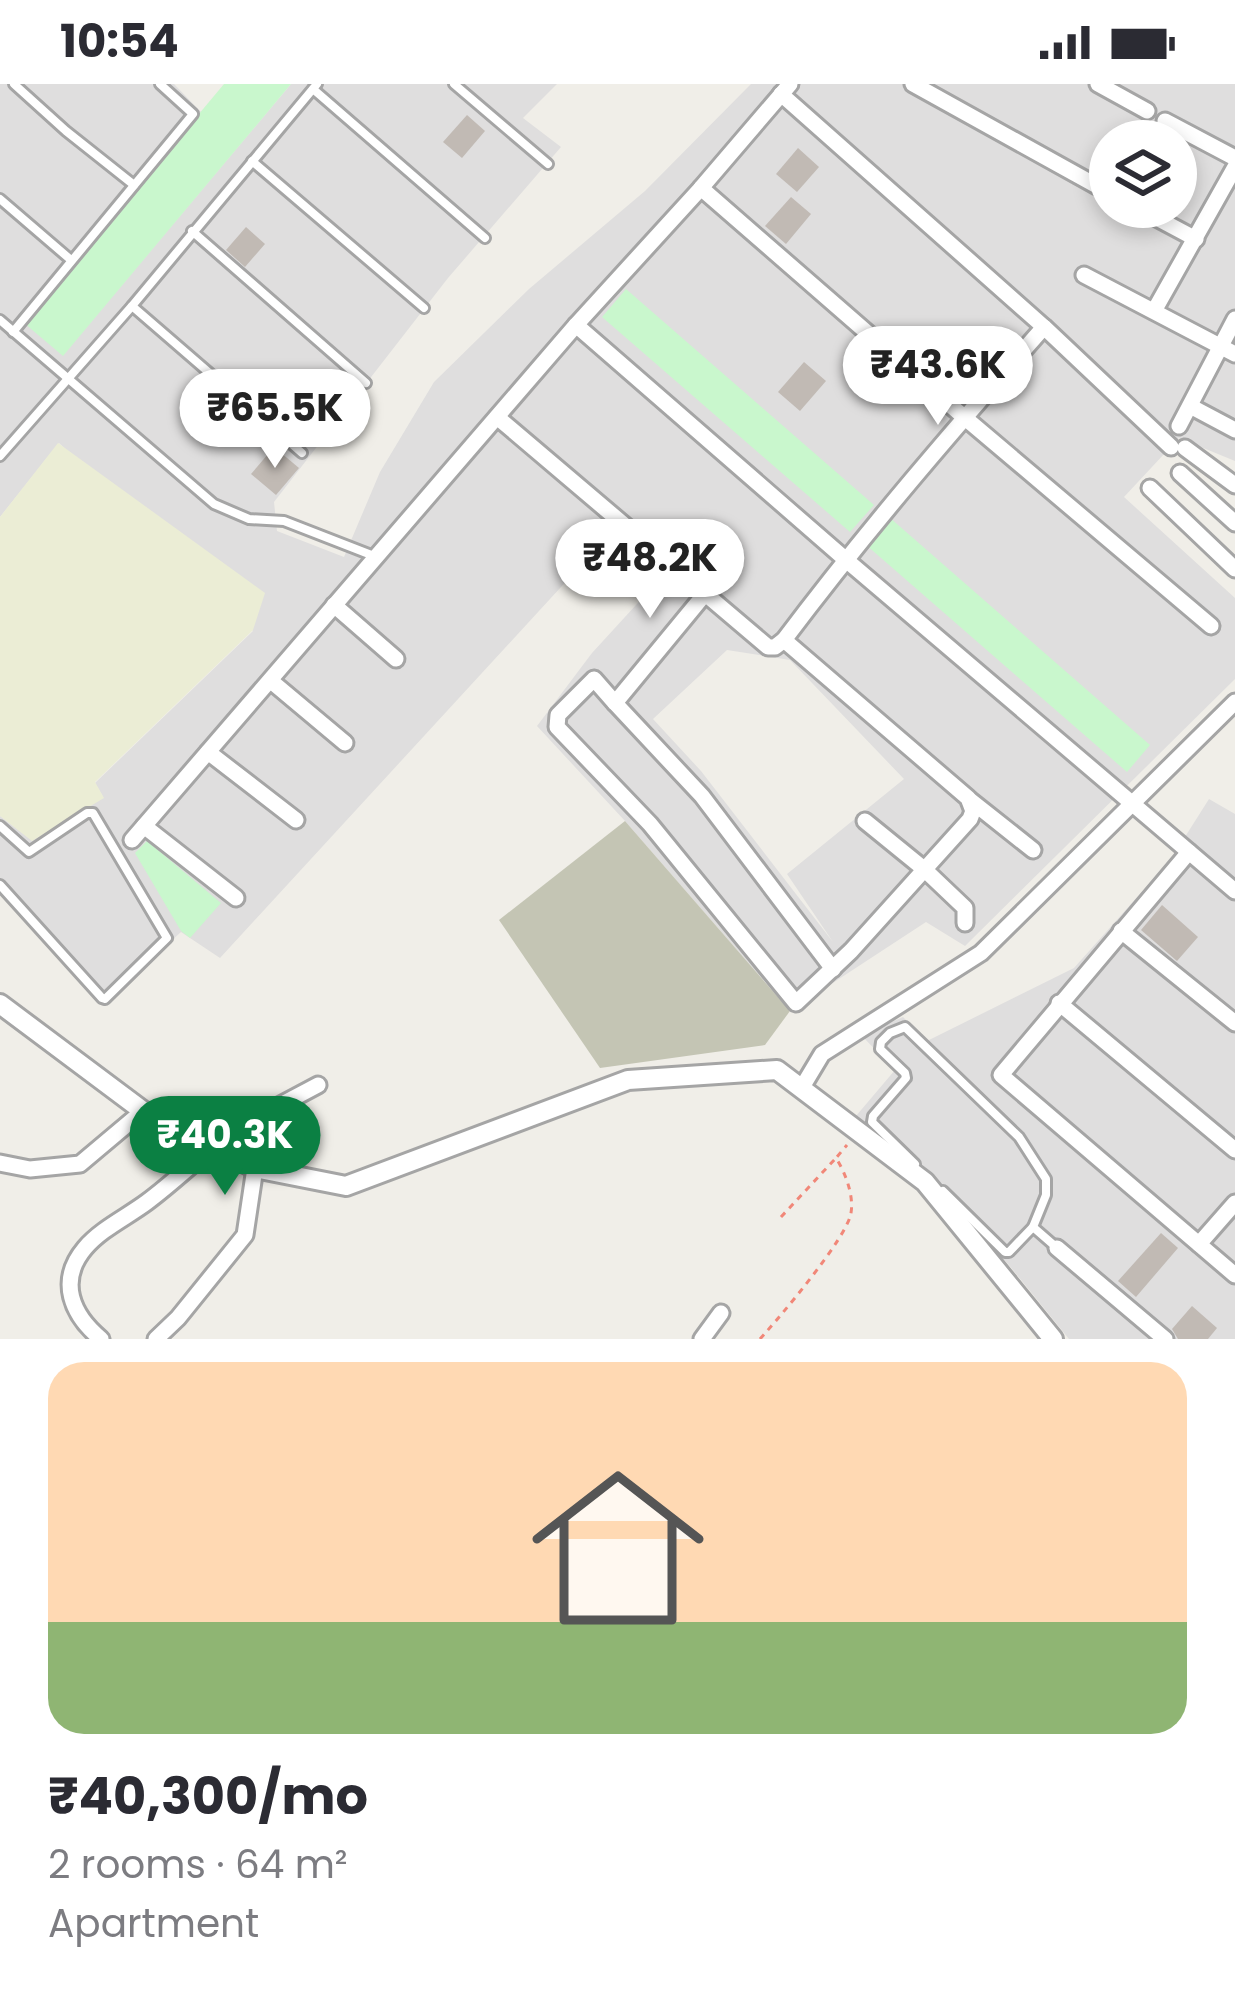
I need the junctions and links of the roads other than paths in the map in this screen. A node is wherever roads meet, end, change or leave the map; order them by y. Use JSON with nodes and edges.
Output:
{"nodes":[{"id":1,"x":14,"y":84,"type":"edge"},
{"id":2,"x":160,"y":84,"type":"edge"},
{"id":3,"x":454,"y":84,"type":"edge"},
{"id":4,"x":913,"y":84,"type":"edge"},
{"id":5,"x":1098,"y":84,"type":"edge"},
{"id":6,"x":315,"y":87,"type":"edge"},
{"id":7,"x":786,"y":89,"type":"edge"},
{"id":8,"x":1148,"y":111,"type":"dead end"},
{"id":9,"x":1197,"y":138,"type":"edge"},
{"id":10,"x":1235,"y":158,"type":"edge"},
{"id":11,"x":252,"y":161,"type":"junction"},
{"id":12,"x":548,"y":164,"type":"dead end"},
{"id":13,"x":1235,"y":167,"type":"edge"},
{"id":14,"x":1089,"y":182,"type":"edge"},
{"id":15,"x":134,"y":184,"type":"junction"},
{"id":16,"x":701,"y":188,"type":"junction"},
{"id":17,"x":0,"y":199,"type":"edge"},
{"id":18,"x":1175,"y":228,"type":"edge"},
{"id":19,"x":192,"y":231,"type":"junction"},
{"id":20,"x":485,"y":238,"type":"dead end"},
{"id":21,"x":1196,"y":239,"type":"junction"},
{"id":22,"x":71,"y":260,"type":"junction"},
{"id":23,"x":1084,"y":275,"type":"dead end"},
{"id":24,"x":132,"y":306,"type":"junction"},
{"id":25,"x":424,"y":308,"type":"dead end"},
{"id":26,"x":1154,"y":311,"type":"junction"},
{"id":27,"x":1235,"y":319,"type":"edge"},
{"id":28,"x":0,"y":320,"type":"edge"},
{"id":29,"x":576,"y":325,"type":"junction"},
{"id":30,"x":1045,"y":327,"type":"junction"},
{"id":31,"x":14,"y":332,"type":"junction"},
{"id":32,"x":1227,"y":350,"type":"edge"},
{"id":33,"x":66,"y":378,"type":"junction"},
{"id":34,"x":366,"y":382,"type":"dead end"},
{"id":35,"x":1190,"y":406,"type":"junction"},
{"id":36,"x":496,"y":417,"type":"junction"},
{"id":37,"x":964,"y":418,"type":"junction"},
{"id":38,"x":1179,"y":426,"type":"dead end"},
{"id":39,"x":1235,"y":430,"type":"edge"},
{"id":40,"x":302,"y":452,"type":"dead end"},
{"id":41,"x":0,"y":455,"type":"edge"},
{"id":42,"x":1180,"y":473,"type":"dead end"},
{"id":43,"x":1235,"y":485,"type":"edge"},
{"id":44,"x":1150,"y":488,"type":"dead end"},
{"id":45,"x":1235,"y":523,"type":"edge"},
{"id":46,"x":375,"y":556,"type":"junction"},
{"id":47,"x":845,"y":559,"type":"junction"},
{"id":48,"x":1235,"y":568,"type":"edge"},
{"id":49,"x":704,"y":595,"type":"junction"},
{"id":50,"x":334,"y":605,"type":"junction"},
{"id":51,"x":1211,"y":626,"type":"dead end"},
{"id":52,"x":784,"y":640,"type":"junction"},
{"id":53,"x":396,"y":659,"type":"dead end"},
{"id":54,"x":271,"y":681,"type":"junction"},
{"id":55,"x":1235,"y":702,"type":"edge"},
{"id":56,"x":616,"y":703,"type":"junction"},
{"id":57,"x":345,"y":743,"type":"dead end"},
{"id":58,"x":208,"y":752,"type":"junction"},
{"id":59,"x":968,"y":798,"type":"junction"},
{"id":60,"x":1132,"y":802,"type":"junction"},
{"id":61,"x":296,"y":820,"type":"dead end"},
{"id":62,"x":865,"y":821,"type":"dead end"},
{"id":63,"x":0,"y":826,"type":"edge"},
{"id":64,"x":144,"y":826,"type":"junction"},
{"id":65,"x":132,"y":840,"type":"joint"},
{"id":66,"x":1033,"y":850,"type":"dead end"},
{"id":67,"x":1189,"y":852,"type":"junction"},
{"id":68,"x":119,"y":853,"type":"junction"},
{"id":69,"x":924,"y":869,"type":"junction"},
{"id":70,"x":0,"y":886,"type":"edge"},
{"id":71,"x":1235,"y":891,"type":"edge"},
{"id":72,"x":236,"y":898,"type":"dead end"},
{"id":73,"x":965,"y":923,"type":"dead end"},
{"id":74,"x":1121,"y":932,"type":"junction"},
{"id":75,"x":833,"y":969,"type":"junction"},
{"id":76,"x":1060,"y":1003,"type":"junction"},
{"id":77,"x":0,"y":1004,"type":"edge"},
{"id":78,"x":1235,"y":1023,"type":"edge"},
{"id":79,"x":318,"y":1085,"type":"dead end"},
{"id":80,"x":801,"y":1089,"type":"junction"},
{"id":81,"x":143,"y":1112,"type":"junction"},
{"id":82,"x":216,"y":1149,"type":"junction"},
{"id":83,"x":1235,"y":1150,"type":"edge"},
{"id":84,"x":0,"y":1163,"type":"edge"},
{"id":85,"x":255,"y":1168,"type":"junction"},
{"id":86,"x":1235,"y":1203,"type":"edge"},
{"id":87,"x":1033,"y":1227,"type":"junction"},
{"id":88,"x":1199,"y":1244,"type":"junction"},
{"id":89,"x":1057,"y":1248,"type":"joint"},
{"id":90,"x":1235,"y":1275,"type":"edge"},
{"id":91,"x":721,"y":1313,"type":"dead end"},
{"id":92,"x":101,"y":1339,"type":"edge"},
{"id":93,"x":155,"y":1339,"type":"edge"},
{"id":94,"x":702,"y":1339,"type":"edge"},
{"id":95,"x":1053,"y":1339,"type":"edge"},
{"id":96,"x":1165,"y":1339,"type":"edge"}],
"edges":[{"from":1,"to":15,"type":"lane"},
{"from":2,"to":15,"type":"lane"},
{"from":3,"to":12,"type":"lane"},
{"from":4,"to":14,"type":"street"},
{"from":5,"to":8,"type":"street"},
{"from":6,"to":11,"type":"lane"},
{"from":6,"to":20,"type":"lane"},
{"from":7,"to":16,"type":"street"},
{"from":7,"to":30,"type":"street"},
{"from":9,"to":10,"type":"street"},
{"from":11,"to":19,"type":"lane"},
{"from":11,"to":25,"type":"lane"},
{"from":13,"to":21,"type":"street"},
{"from":15,"to":22,"type":"lane"},
{"from":16,"to":29,"type":"street"},
{"from":16,"to":37,"type":"street"},
{"from":17,"to":22,"type":"lane"},
{"from":18,"to":21,"type":"street"},
{"from":19,"to":24,"type":"lane"},
{"from":19,"to":34,"type":"lane"},
{"from":21,"to":26,"type":"street"},
{"from":22,"to":31,"type":"lane"},
{"from":23,"to":26,"type":"street"},
{"from":24,"to":33,"type":"lane"},
{"from":24,"to":40,"type":"lane"},
{"from":26,"to":32,"type":"street"},
{"from":27,"to":32,"type":"street"},
{"from":28,"to":31,"type":"lane"},
{"from":29,"to":36,"type":"street"},
{"from":29,"to":47,"type":"street"},
{"from":30,"to":37,"type":"street"},
{"from":30,"to":43,"type":"street"},
{"from":31,"to":33,"type":"lane"},
{"from":32,"to":35,"type":"street"},
{"from":33,"to":41,"type":"lane"},
{"from":33,"to":46,"type":"lane"},
{"from":35,"to":38,"type":"street"},
{"from":35,"to":39,"type":"street"},
{"from":36,"to":46,"type":"street"},
{"from":36,"to":49,"type":"street"},
{"from":37,"to":47,"type":"street"},
{"from":37,"to":51,"type":"street"},
{"from":42,"to":45,"type":"street"},
{"from":44,"to":48,"type":"street"},
{"from":46,"to":50,"type":"street"},
{"from":47,"to":52,"type":"street"},
{"from":47,"to":60,"type":"street"},
{"from":49,"to":52,"type":"street"},
{"from":49,"to":56,"type":"street"},
{"from":50,"to":53,"type":"street"},
{"from":50,"to":54,"type":"street"},
{"from":52,"to":59,"type":"street"},
{"from":54,"to":57,"type":"street"},
{"from":54,"to":58,"type":"street"},
{"from":55,"to":60,"type":"street"},
{"from":56,"to":75,"type":"street"},
{"from":56,"to":75,"type":"street"},
{"from":58,"to":61,"type":"street"},
{"from":58,"to":64,"type":"street"},
{"from":59,"to":66,"type":"street"},
{"from":59,"to":69,"type":"street"},
{"from":60,"to":67,"type":"street"},
{"from":60,"to":80,"type":"street"},
{"from":62,"to":69,"type":"street"},
{"from":63,"to":68,"type":"lane"},
{"from":64,"to":65,"type":"street"},
{"from":64,"to":72,"type":"street"},
{"from":65,"to":68,"type":"lane"},
{"from":67,"to":71,"type":"street"},
{"from":67,"to":74,"type":"street"},
{"from":68,"to":70,"type":"lane"},
{"from":69,"to":73,"type":"street"},
{"from":69,"to":75,"type":"street"},
{"from":74,"to":76,"type":"street"},
{"from":74,"to":78,"type":"street"},
{"from":76,"to":83,"type":"street"},
{"from":76,"to":88,"type":"street"},
{"from":77,"to":81,"type":"street"},
{"from":79,"to":82,"type":"street"},
{"from":80,"to":85,"type":"street"},
{"from":80,"to":95,"type":"street"},
{"from":81,"to":82,"type":"street"},
{"from":81,"to":84,"type":"street"},
{"from":82,"to":85,"type":"street"},
{"from":82,"to":92,"type":"street"},
{"from":85,"to":93,"type":"street"},
{"from":86,"to":88,"type":"street"},
{"from":87,"to":87,"type":"lane"},
{"from":87,"to":89,"type":"lane"},
{"from":88,"to":90,"type":"street"},
{"from":89,"to":96,"type":"street"},
{"from":91,"to":94,"type":"street"}]}
